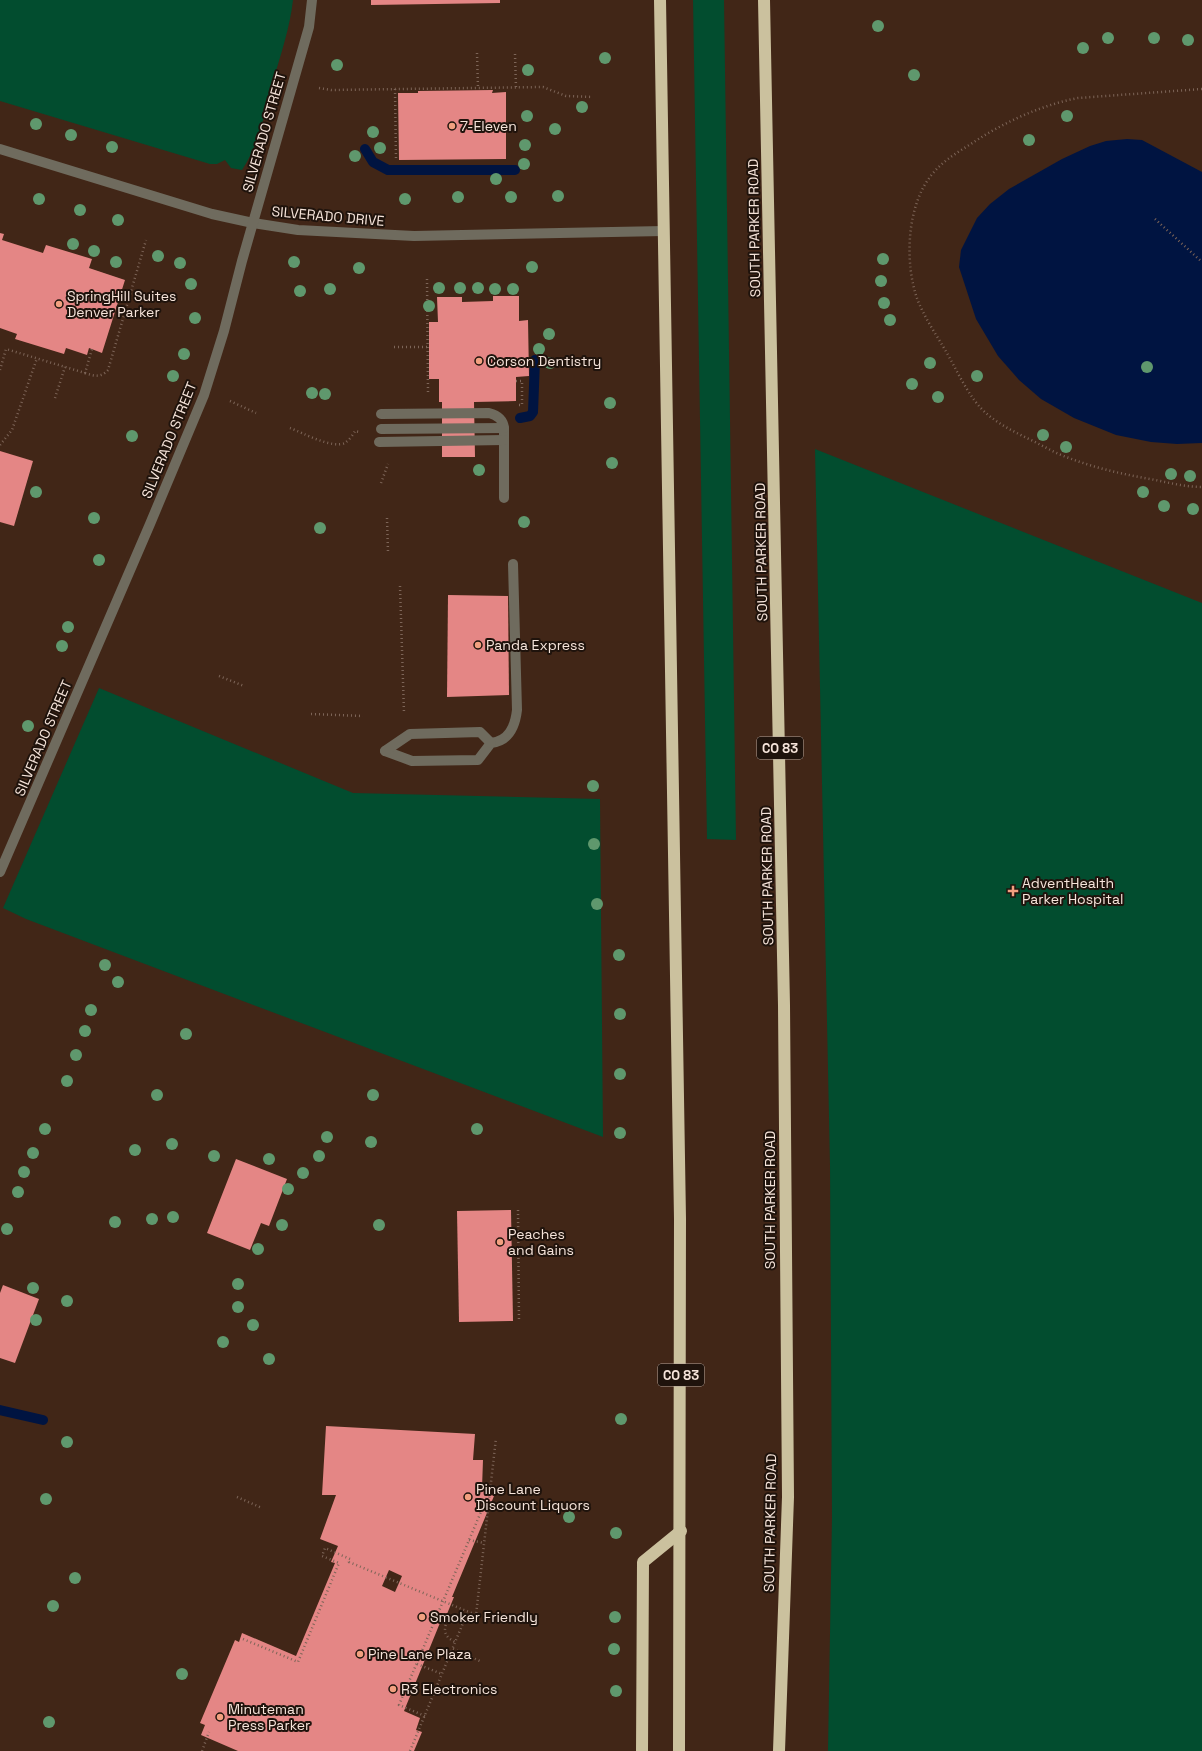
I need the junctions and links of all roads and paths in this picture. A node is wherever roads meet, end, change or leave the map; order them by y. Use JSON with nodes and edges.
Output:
{"nodes":[{"id":1,"x":312,"y":0,"type":"edge"},
{"id":2,"x":660,"y":0,"type":"edge"},
{"id":3,"x":764,"y":0,"type":"edge"},
{"id":4,"x":477,"y":53,"type":"dead end"},
{"id":5,"x":515,"y":54,"type":"dead end"},
{"id":6,"x":319,"y":88,"type":"dead end"},
{"id":7,"x":478,"y":88,"type":"junction"},
{"id":8,"x":516,"y":88,"type":"junction"},
{"id":9,"x":395,"y":89,"type":"junction"},
{"id":10,"x":1202,"y":89,"type":"edge"},
{"id":11,"x":593,"y":96,"type":"dead end"},
{"id":12,"x":0,"y":149,"type":"edge"},
{"id":13,"x":396,"y":159,"type":"dead end"},
{"id":14,"x":1155,"y":219,"type":"dead end"},
{"id":15,"x":253,"y":223,"type":"junction"},
{"id":16,"x":664,"y":231,"type":"junction"},
{"id":17,"x":146,"y":240,"type":"dead end"},
{"id":18,"x":1202,"y":262,"type":"edge"},
{"id":19,"x":427,"y":279,"type":"dead end"},
{"id":20,"x":394,"y":347,"type":"dead end"},
{"id":21,"x":428,"y":347,"type":"junction"},
{"id":22,"x":92,"y":349,"type":"dead end"},
{"id":23,"x":37,"y":358,"type":"junction"},
{"id":24,"x":65,"y":367,"type":"junction"},
{"id":25,"x":0,"y":370,"type":"edge"},
{"id":26,"x":85,"y":373,"type":"junction"},
{"id":27,"x":516,"y":380,"type":"dead end"},
{"id":28,"x":422,"y":392,"type":"dead end"},
{"id":29,"x":55,"y":398,"type":"dead end"},
{"id":30,"x":230,"y":400,"type":"dead end"},
{"id":31,"x":516,"y":405,"type":"dead end"},
{"id":32,"x":256,"y":413,"type":"dead end"},
{"id":33,"x":381,"y":414,"type":"dead end"},
{"id":34,"x":290,"y":428,"type":"dead end"},
{"id":35,"x":504,"y":428,"type":"junction"},
{"id":36,"x":381,"y":429,"type":"dead end"},
{"id":37,"x":362,"y":433,"type":"dead end"},
{"id":38,"x":504,"y":440,"type":"junction"},
{"id":39,"x":379,"y":442,"type":"dead end"},
{"id":40,"x":0,"y":445,"type":"edge"},
{"id":41,"x":390,"y":460,"type":"dead end"},
{"id":42,"x":381,"y":483,"type":"dead end"},
{"id":43,"x":1202,"y":488,"type":"edge"},
{"id":44,"x":504,"y":498,"type":"dead end"},
{"id":45,"x":387,"y":518,"type":"dead end"},
{"id":46,"x":388,"y":552,"type":"dead end"},
{"id":47,"x":513,"y":564,"type":"dead end"},
{"id":48,"x":400,"y":586,"type":"dead end"},
{"id":49,"x":219,"y":676,"type":"dead end"},
{"id":50,"x":244,"y":686,"type":"dead end"},
{"id":51,"x":311,"y":714,"type":"dead end"},
{"id":52,"x":363,"y":716,"type":"dead end"},
{"id":53,"x":404,"y":717,"type":"dead end"},
{"id":54,"x":491,"y":743,"type":"junction"},
{"id":55,"x":0,"y":872,"type":"edge"},
{"id":56,"x":518,"y":1210,"type":"dead end"},
{"id":57,"x":519,"y":1321,"type":"dead end"},
{"id":58,"x":496,"y":1438,"type":"dead end"},
{"id":59,"x":490,"y":1490,"type":"junction"},
{"id":60,"x":237,"y":1497,"type":"dead end"},
{"id":61,"x":262,"y":1508,"type":"dead end"},
{"id":62,"x":681,"y":1531,"type":"junction"},
{"id":63,"x":469,"y":1540,"type":"junction"},
{"id":64,"x":484,"y":1543,"type":"junction"},
{"id":65,"x":443,"y":1602,"type":"junction"},
{"id":66,"x":468,"y":1611,"type":"junction"},
{"id":67,"x":436,"y":1619,"type":"junction"},
{"id":68,"x":243,"y":1639,"type":"dead end"},
{"id":69,"x":455,"y":1642,"type":"junction"},
{"id":70,"x":453,"y":1649,"type":"junction"},
{"id":71,"x":482,"y":1662,"type":"dead end"},
{"id":72,"x":417,"y":1664,"type":"junction"},
{"id":73,"x":442,"y":1674,"type":"junction"},
{"id":74,"x":425,"y":1716,"type":"junction"},
{"id":75,"x":210,"y":1732,"type":"dead end"},
{"id":76,"x":202,"y":1751,"type":"edge"},
{"id":77,"x":410,"y":1751,"type":"edge"},
{"id":78,"x":642,"y":1751,"type":"edge"},
{"id":79,"x":679,"y":1751,"type":"edge"},
{"id":80,"x":779,"y":1751,"type":"edge"}],
"edges":[{"from":1,"to":15,"type":"street","name":"SILVERADO STREET"},
{"from":2,"to":16,"type":"highway","number":"CO 83"},
{"from":3,"to":80,"type":"highway","name":"SOUTH PARKER ROAD","number":"CO 83"},
{"from":4,"to":7,"type":"path"},
{"from":5,"to":8,"type":"path"},
{"from":6,"to":9,"type":"path"},
{"from":7,"to":8,"type":"path"},
{"from":7,"to":9,"type":"path"},
{"from":8,"to":11,"type":"path"},
{"from":9,"to":13,"type":"path"},
{"from":10,"to":43,"type":"path"},
{"from":12,"to":15,"type":"street","name":"SILVERADO DRIVE"},
{"from":14,"to":18,"type":"path"},
{"from":15,"to":16,"type":"street","name":"SILVERADO DRIVE"},
{"from":15,"to":55,"type":"street","name":"SILVERADO STREET"},
{"from":16,"to":62,"type":"highway","number":"CO 83"},
{"from":17,"to":26,"type":"path"},
{"from":19,"to":21,"type":"path"},
{"from":20,"to":21,"type":"path"},
{"from":21,"to":28,"type":"path"},
{"from":22,"to":26,"type":"path"},
{"from":23,"to":24,"type":"path"},
{"from":23,"to":25,"type":"path"},
{"from":23,"to":40,"type":"path"},
{"from":24,"to":26,"type":"path"},
{"from":24,"to":29,"type":"path"},
{"from":27,"to":31,"type":"path"},
{"from":30,"to":32,"type":"path"},
{"from":33,"to":35,"type":"street"},
{"from":34,"to":37,"type":"path"},
{"from":35,"to":36,"type":"street"},
{"from":35,"to":38,"type":"street"},
{"from":38,"to":39,"type":"street"},
{"from":38,"to":44,"type":"street"},
{"from":41,"to":42,"type":"path"},
{"from":45,"to":46,"type":"path"},
{"from":47,"to":54,"type":"street"},
{"from":48,"to":53,"type":"path"},
{"from":49,"to":50,"type":"path"},
{"from":51,"to":52,"type":"path"},
{"from":54,"to":54,"type":"street"},
{"from":56,"to":57,"type":"path"},
{"from":58,"to":59,"type":"path"},
{"from":59,"to":63,"type":"path"},
{"from":59,"to":64,"type":"path"},
{"from":60,"to":61,"type":"path"},
{"from":62,"to":78,"type":"highway"},
{"from":62,"to":79,"type":"highway","number":"CO 83"},
{"from":63,"to":64,"type":"path"},
{"from":63,"to":65,"type":"path"},
{"from":64,"to":66,"type":"path"},
{"from":65,"to":66,"type":"path"},
{"from":65,"to":67,"type":"path"},
{"from":65,"to":68,"type":"path"},
{"from":66,"to":69,"type":"path"},
{"from":67,"to":69,"type":"path"},
{"from":67,"to":72,"type":"path"},
{"from":69,"to":70,"type":"path"},
{"from":70,"to":71,"type":"path"},
{"from":70,"to":73,"type":"path"},
{"from":72,"to":73,"type":"path"},
{"from":72,"to":74,"type":"path"},
{"from":73,"to":74,"type":"path"},
{"from":74,"to":77,"type":"path"},
{"from":75,"to":76,"type":"path"}]}
